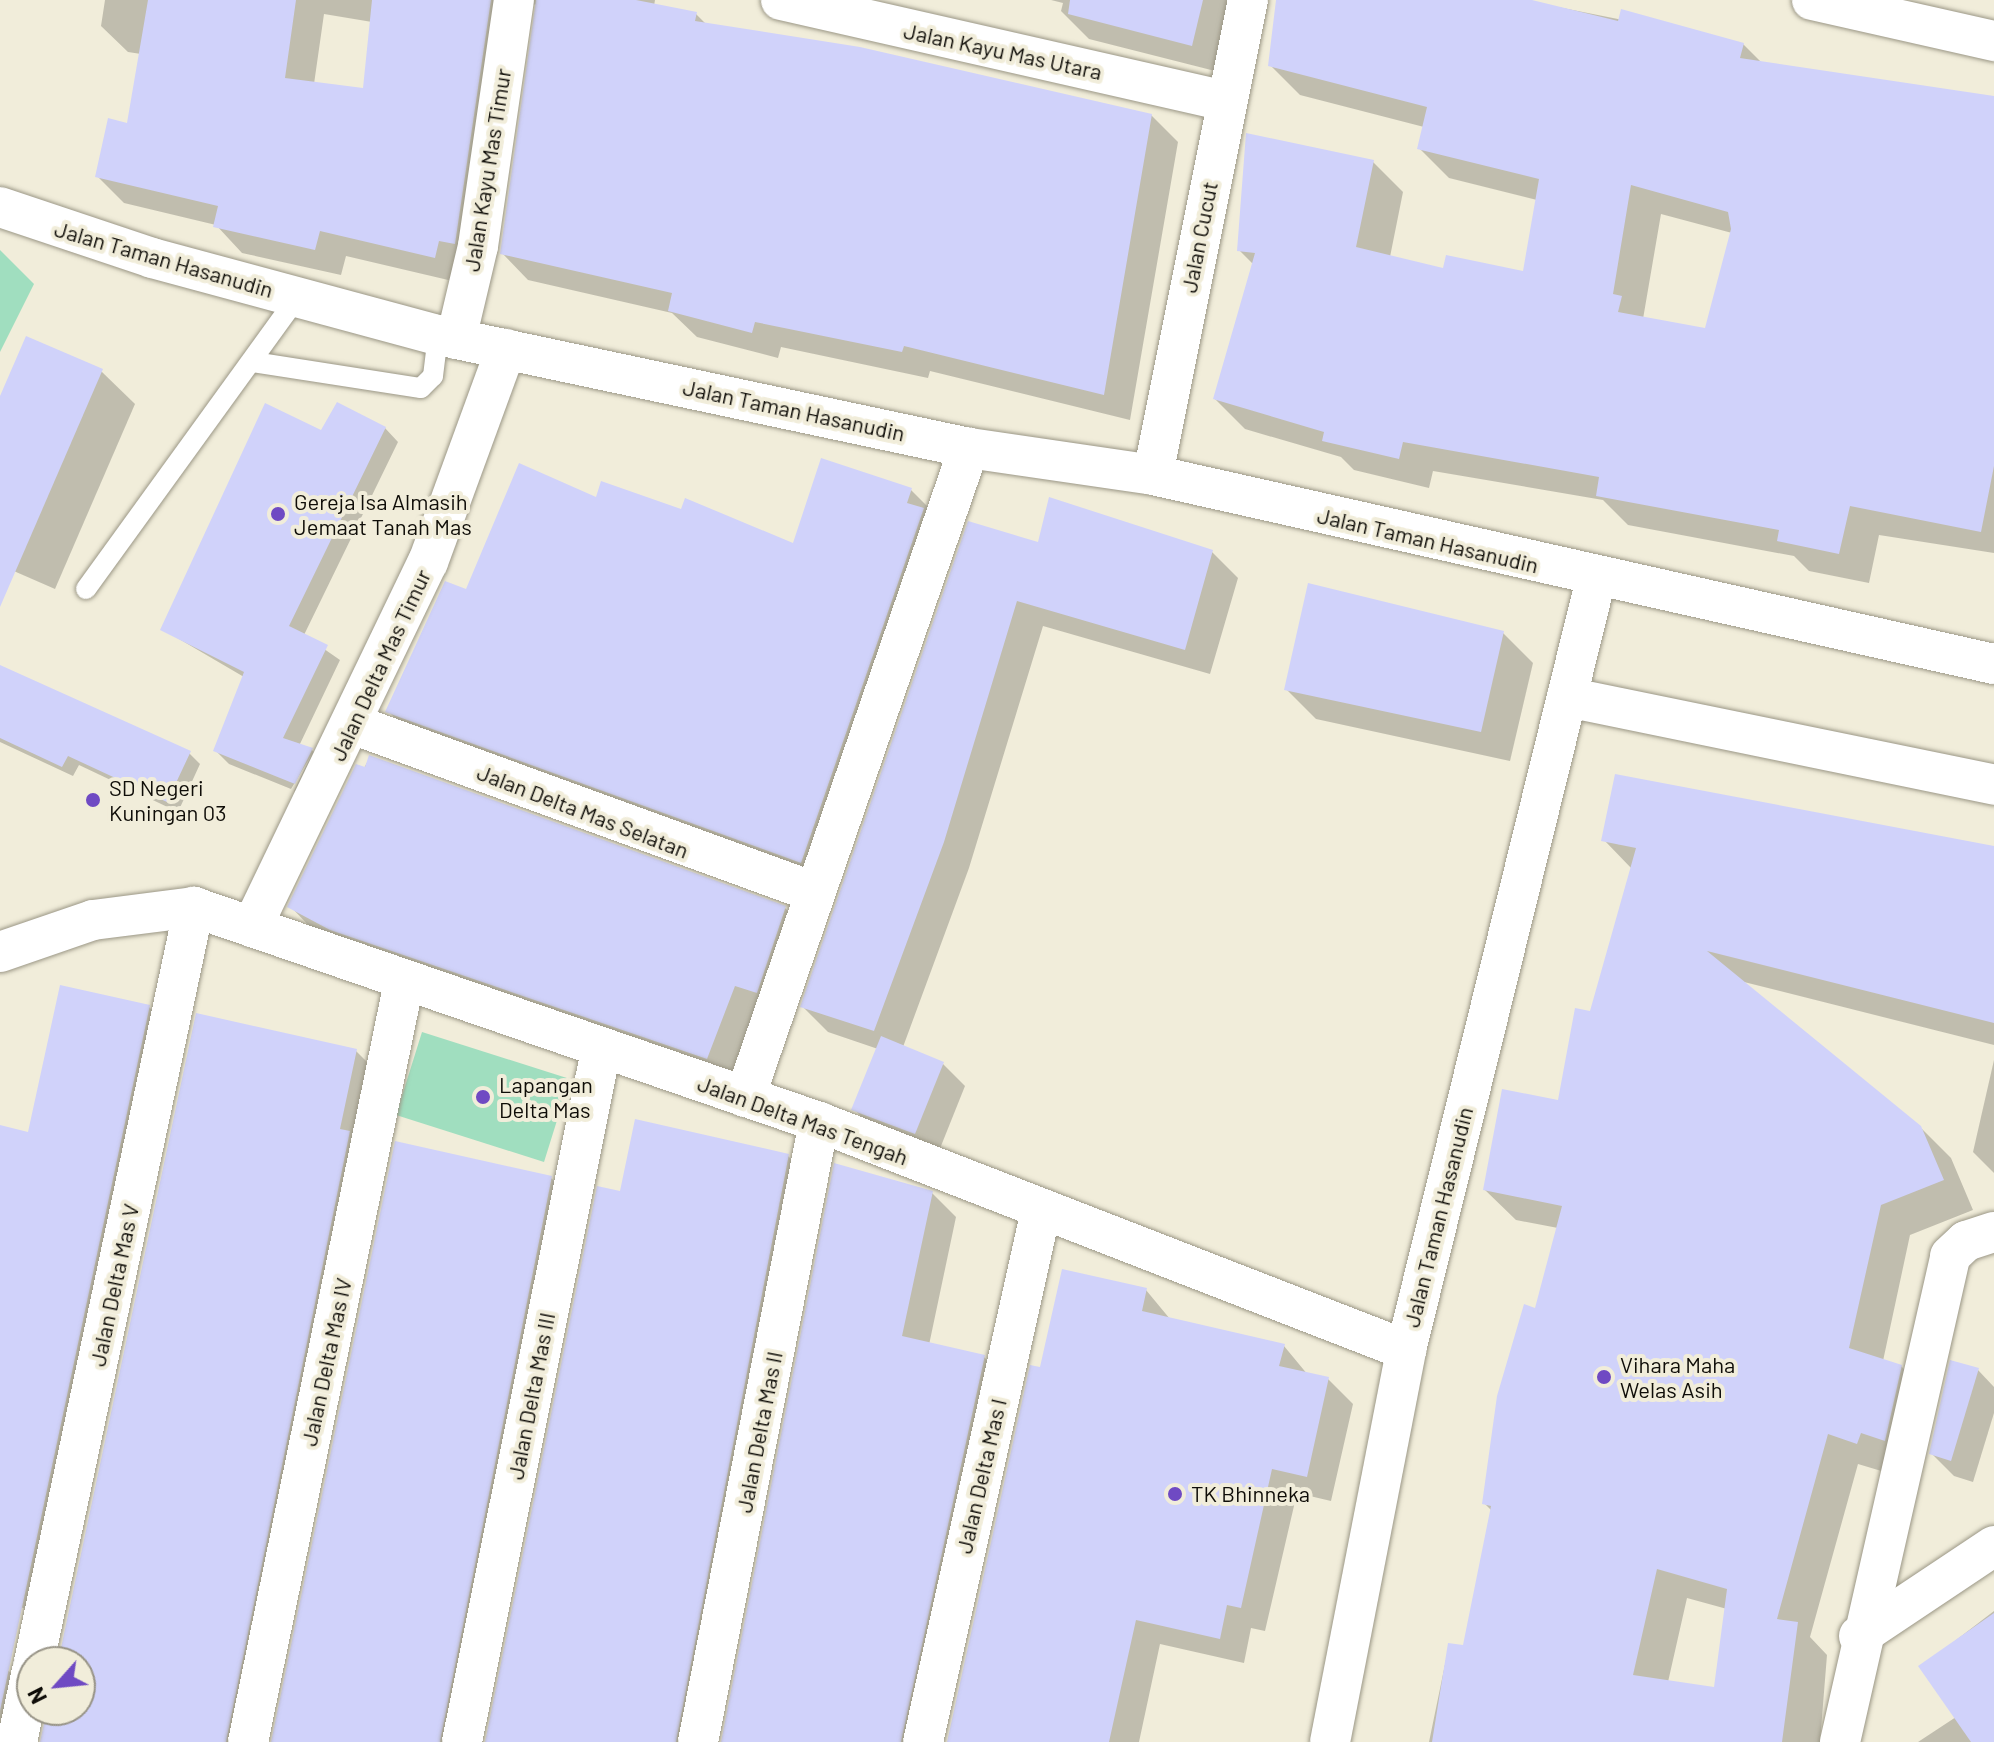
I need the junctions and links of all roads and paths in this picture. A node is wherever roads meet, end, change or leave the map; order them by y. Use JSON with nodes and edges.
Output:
{"nodes":[{"id":1,"x":514,"y":0,"type":"edge"},
{"id":2,"x":1248,"y":0,"type":"edge"},
{"id":3,"x":1812,"y":0,"type":"edge"},
{"id":4,"x":802,"y":2,"type":"edge"},
{"id":5,"x":882,"y":12,"type":"edge"},
{"id":6,"x":1994,"y":41,"type":"edge"},
{"id":7,"x":1225,"y":101,"type":"junction"},
{"id":8,"x":0,"y":207,"type":"edge"},
{"id":9,"x":297,"y":297,"type":"junction"},
{"id":10,"x":447,"y":337,"type":"junction"},
{"id":11,"x":506,"y":349,"type":"junction"},
{"id":12,"x":253,"y":362,"type":"junction"},
{"id":13,"x":969,"y":448,"type":"junction"},
{"id":14,"x":1153,"y":475,"type":"junction"},
{"id":15,"x":1596,"y":579,"type":"junction"},
{"id":16,"x":86,"y":589,"type":"dead end"},
{"id":17,"x":1994,"y":664,"type":"edge"},
{"id":18,"x":1567,"y":697,"type":"junction"},
{"id":19,"x":355,"y":725,"type":"junction"},
{"id":20,"x":1994,"y":785,"type":"edge"},
{"id":21,"x":814,"y":892,"type":"junction"},
{"id":22,"x":194,"y":907,"type":"junction"},
{"id":23,"x":252,"y":927,"type":"junction"},
{"id":24,"x":0,"y":952,"type":"edge"},
{"id":25,"x":404,"y":982,"type":"junction"},
{"id":26,"x":601,"y":1050,"type":"junction"},
{"id":27,"x":745,"y":1097,"type":"junction"},
{"id":28,"x":819,"y":1122,"type":"junction"},
{"id":29,"x":1041,"y":1210,"type":"junction"},
{"id":30,"x":1994,"y":1232,"type":"edge"},
{"id":31,"x":1406,"y":1350,"type":"junction"},
{"id":32,"x":1994,"y":1546,"type":"edge"},
{"id":33,"x":1859,"y":1636,"type":"junction"},
{"id":34,"x":37,"y":1646,"type":"edge"},
{"id":35,"x":248,"y":1742,"type":"edge"},
{"id":36,"x":462,"y":1742,"type":"edge"},
{"id":37,"x":698,"y":1742,"type":"edge"},
{"id":38,"x":923,"y":1742,"type":"edge"},
{"id":39,"x":1330,"y":1742,"type":"edge"},
{"id":40,"x":1840,"y":1742,"type":"edge"}],
"edges":[{"from":1,"to":10,"type":"street","name":"Jalan Kayu Mas Timur"},
{"from":2,"to":7,"type":"street","name":"Jalan Cucut"},
{"from":3,"to":6,"type":"street"},
{"from":4,"to":5,"type":"street","name":"Jalan Kayu Mas Utara"},
{"from":5,"to":7,"type":"street","name":"Jalan Kayu Mas Utara"},
{"from":7,"to":14,"type":"street","name":"Jalan Cucut"},
{"from":8,"to":9,"type":"street","name":"Jalan Taman Hasanudin"},
{"from":9,"to":10,"type":"street","name":"Jalan Taman Hasanudin"},
{"from":9,"to":12,"type":"lane"},
{"from":10,"to":11,"type":"street","name":"Jalan Taman Hasanudin"},
{"from":10,"to":12,"type":"lane"},
{"from":11,"to":13,"type":"street","name":"Jalan Taman Hasanudin"},
{"from":11,"to":19,"type":"street","name":"Jalan Delta Mas Timur"},
{"from":12,"to":16,"type":"lane"},
{"from":13,"to":14,"type":"street","name":"Jalan Taman Hasanudin"},
{"from":13,"to":21,"type":"street"},
{"from":14,"to":15,"type":"street","name":"Jalan Taman Hasanudin"},
{"from":15,"to":17,"type":"street","name":"Jalan Taman Hasanudin"},
{"from":15,"to":18,"type":"street","name":"Jalan Taman Hasanudin"},
{"from":18,"to":20,"type":"street"},
{"from":18,"to":31,"type":"street","name":"Jalan Taman Hasanudin"},
{"from":19,"to":21,"type":"street","name":"Jalan Delta Mas Selatan"},
{"from":19,"to":23,"type":"street","name":"Jalan Delta Mas Timur"},
{"from":21,"to":27,"type":"street"},
{"from":22,"to":23,"type":"street","name":"Jalan Delta Mas Tengah"},
{"from":22,"to":24,"type":"street"},
{"from":22,"to":34,"type":"street","name":"Jalan Delta Mas V"},
{"from":23,"to":25,"type":"street","name":"Jalan Delta Mas Tengah"},
{"from":25,"to":26,"type":"street","name":"Jalan Delta Mas Tengah"},
{"from":25,"to":35,"type":"street","name":"Jalan Delta Mas IV"},
{"from":26,"to":27,"type":"street","name":"Jalan Delta Mas Tengah"},
{"from":26,"to":36,"type":"street","name":"Jalan Delta Mas III"},
{"from":27,"to":28,"type":"street","name":"Jalan Delta Mas Tengah"},
{"from":28,"to":29,"type":"street","name":"Jalan Delta Mas Tengah"},
{"from":28,"to":37,"type":"street","name":"Jalan Delta Mas II"},
{"from":29,"to":31,"type":"street","name":"Jalan Delta Mas Tengah"},
{"from":29,"to":38,"type":"street","name":"Jalan Delta Mas I"},
{"from":30,"to":33,"type":"street"},
{"from":31,"to":39,"type":"street","name":"Jalan Taman Hasanudin"},
{"from":32,"to":33,"type":"street"},
{"from":33,"to":40,"type":"street"}]}
